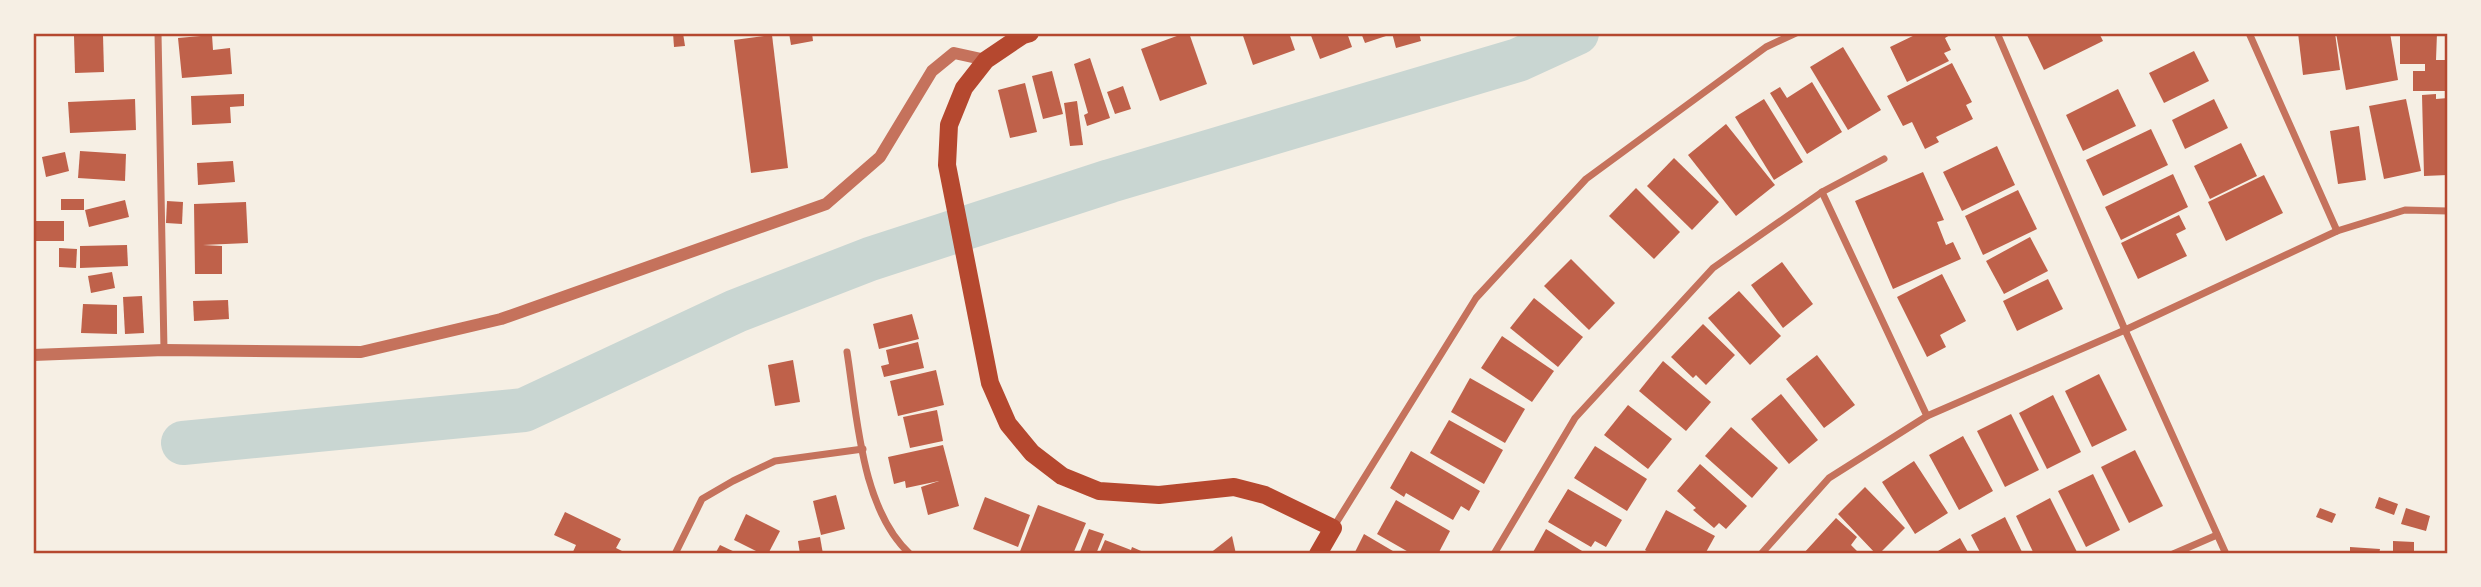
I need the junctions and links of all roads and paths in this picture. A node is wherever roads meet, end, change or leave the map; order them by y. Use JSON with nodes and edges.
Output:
{"nodes":[{"id":1,"x":158,"y":33,"type":"edge"},
{"id":2,"x":1030,"y":33,"type":"edge"},
{"id":3,"x":1796,"y":33,"type":"edge"},
{"id":4,"x":1997,"y":33,"type":"edge"},
{"id":5,"x":2249,"y":33,"type":"edge"},
{"id":6,"x":986,"y":60,"type":"junction"},
{"id":7,"x":1884,"y":159,"type":"dead end"},
{"id":8,"x":1822,"y":192,"type":"junction"},
{"id":9,"x":2448,"y":211,"type":"edge"},
{"id":10,"x":2337,"y":231,"type":"junction"},
{"id":11,"x":2125,"y":330,"type":"junction"},
{"id":12,"x":164,"y":350,"type":"junction"},
{"id":13,"x":847,"y":352,"type":"dead end"},
{"id":14,"x":33,"y":355,"type":"edge"},
{"id":15,"x":1927,"y":416,"type":"junction"},
{"id":16,"x":863,"y":449,"type":"junction"},
{"id":17,"x":1333,"y":528,"type":"junction"},
{"id":18,"x":2217,"y":535,"type":"junction"},
{"id":19,"x":675,"y":554,"type":"edge"},
{"id":20,"x":910,"y":554,"type":"edge"},
{"id":21,"x":1318,"y":554,"type":"edge"},
{"id":22,"x":1494,"y":554,"type":"edge"},
{"id":23,"x":1761,"y":554,"type":"edge"},
{"id":24,"x":2173,"y":554,"type":"edge"},
{"id":25,"x":2225,"y":554,"type":"edge"}],
"edges":[{"from":1,"to":12,"type":"street"},
{"from":2,"to":6,"type":"main road"},
{"from":3,"to":17,"type":"street"},
{"from":4,"to":11,"type":"street"},
{"from":5,"to":10,"type":"street"},
{"from":6,"to":12,"type":"street"},
{"from":6,"to":17,"type":"main road"},
{"from":7,"to":8,"type":"street"},
{"from":8,"to":15,"type":"street"},
{"from":8,"to":22,"type":"street"},
{"from":9,"to":10,"type":"street"},
{"from":10,"to":11,"type":"street"},
{"from":11,"to":15,"type":"street"},
{"from":11,"to":18,"type":"street"},
{"from":12,"to":14,"type":"street"},
{"from":13,"to":16,"type":"street"},
{"from":15,"to":23,"type":"street"},
{"from":16,"to":19,"type":"street"},
{"from":16,"to":20,"type":"street"},
{"from":17,"to":21,"type":"main road"},
{"from":18,"to":24,"type":"street"},
{"from":18,"to":25,"type":"street"}]}
